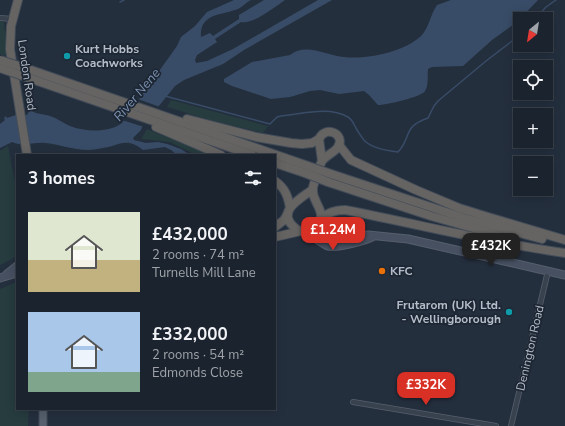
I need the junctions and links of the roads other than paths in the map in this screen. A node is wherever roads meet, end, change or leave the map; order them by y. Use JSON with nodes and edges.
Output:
{"nodes":[{"id":1,"x":18,"y":0,"type":"edge"},
{"id":2,"x":0,"y":18,"type":"edge"},
{"id":3,"x":12,"y":19,"type":"junction"},
{"id":4,"x":0,"y":60,"type":"edge"},
{"id":5,"x":0,"y":68,"type":"edge"},
{"id":6,"x":129,"y":109,"type":"junction"},
{"id":7,"x":155,"y":118,"type":"junction"},
{"id":8,"x":319,"y":139,"type":"junction"},
{"id":9,"x":339,"y":145,"type":"junction"},
{"id":10,"x":27,"y":154,"type":"edge"},
{"id":11,"x":219,"y":154,"type":"edge"},
{"id":12,"x":249,"y":154,"type":"edge"},
{"id":13,"x":260,"y":154,"type":"edge"},
{"id":14,"x":276,"y":160,"type":"edge"},
{"id":15,"x":322,"y":161,"type":"junction"},
{"id":16,"x":276,"y":163,"type":"edge"},
{"id":17,"x":306,"y":170,"type":"junction"},
{"id":18,"x":330,"y":178,"type":"junction"},
{"id":19,"x":276,"y":182,"type":"edge"},
{"id":20,"x":313,"y":189,"type":"junction"},
{"id":21,"x":300,"y":199,"type":"junction"},
{"id":22,"x":316,"y":203,"type":"junction"},
{"id":23,"x":289,"y":210,"type":"junction"},
{"id":24,"x":320,"y":222,"type":"junction"},
{"id":25,"x":276,"y":226,"type":"edge"},
{"id":26,"x":303,"y":231,"type":"junction"},
{"id":27,"x":374,"y":236,"type":"junction"},
{"id":28,"x":276,"y":237,"type":"edge"},
{"id":29,"x":565,"y":240,"type":"edge"},
{"id":30,"x":565,"y":244,"type":"edge"},
{"id":31,"x":565,"y":252,"type":"edge"},
{"id":32,"x":16,"y":267,"type":"edge"},
{"id":33,"x":548,"y":271,"type":"junction"},
{"id":34,"x":16,"y":273,"type":"edge"},
{"id":35,"x":565,"y":275,"type":"edge"},
{"id":36,"x":2,"y":277,"type":"edge"},
{"id":37,"x":353,"y":402,"type":"dead end"},
{"id":38,"x":43,"y":410,"type":"edge"},
{"id":39,"x":43,"y":426,"type":"edge"},
{"id":40,"x":496,"y":426,"type":"edge"},
{"id":41,"x":512,"y":426,"type":"edge"}],
"edges":[{"from":1,"to":3,"type":"highway","name":"London Road"},
{"from":2,"to":3,"type":"street"},
{"from":3,"to":10,"type":"highway","name":"London Road"},
{"from":4,"to":6,"type":"highway","bridge":true},
{"from":5,"to":6,"type":"highway","bridge":true},
{"from":6,"to":7,"type":"highway"},
{"from":6,"to":7,"type":"highway"},
{"from":7,"to":8,"type":"highway"},
{"from":7,"to":11,"type":"highway"},
{"from":7,"to":12,"type":"highway"},
{"from":7,"to":13,"type":"highway"},
{"from":8,"to":9,"type":"highway"},
{"from":8,"to":15,"type":"highway"},
{"from":9,"to":15,"type":"highway"},
{"from":9,"to":29,"type":"highway"},
{"from":14,"to":17,"type":"highway"},
{"from":15,"to":20,"type":"highway"},
{"from":16,"to":17,"type":"highway"},
{"from":17,"to":18,"type":"highway","bridge":true},
{"from":18,"to":30,"type":"highway"},
{"from":18,"to":31,"type":"highway"},
{"from":19,"to":23,"type":"highway"},
{"from":20,"to":21,"type":"highway"},
{"from":20,"to":22,"type":"highway"},
{"from":21,"to":22,"type":"highway"},
{"from":21,"to":23,"type":"highway"},
{"from":22,"to":24,"type":"highway"},
{"from":23,"to":25,"type":"highway"},
{"from":23,"to":26,"type":"highway"},
{"from":24,"to":26,"type":"highway"},
{"from":24,"to":27,"type":"main road"},
{"from":24,"to":31,"type":"highway"},
{"from":26,"to":27,"type":"main road"},
{"from":26,"to":28,"type":"highway"},
{"from":27,"to":33,"type":"main road"},
{"from":32,"to":36,"type":"main road"},
{"from":33,"to":35,"type":"main road"},
{"from":33,"to":41,"type":"street","name":"Denington Road"},
{"from":34,"to":36,"type":"main road"},
{"from":37,"to":40,"type":"street"},
{"from":38,"to":39,"type":"main road"}]}
